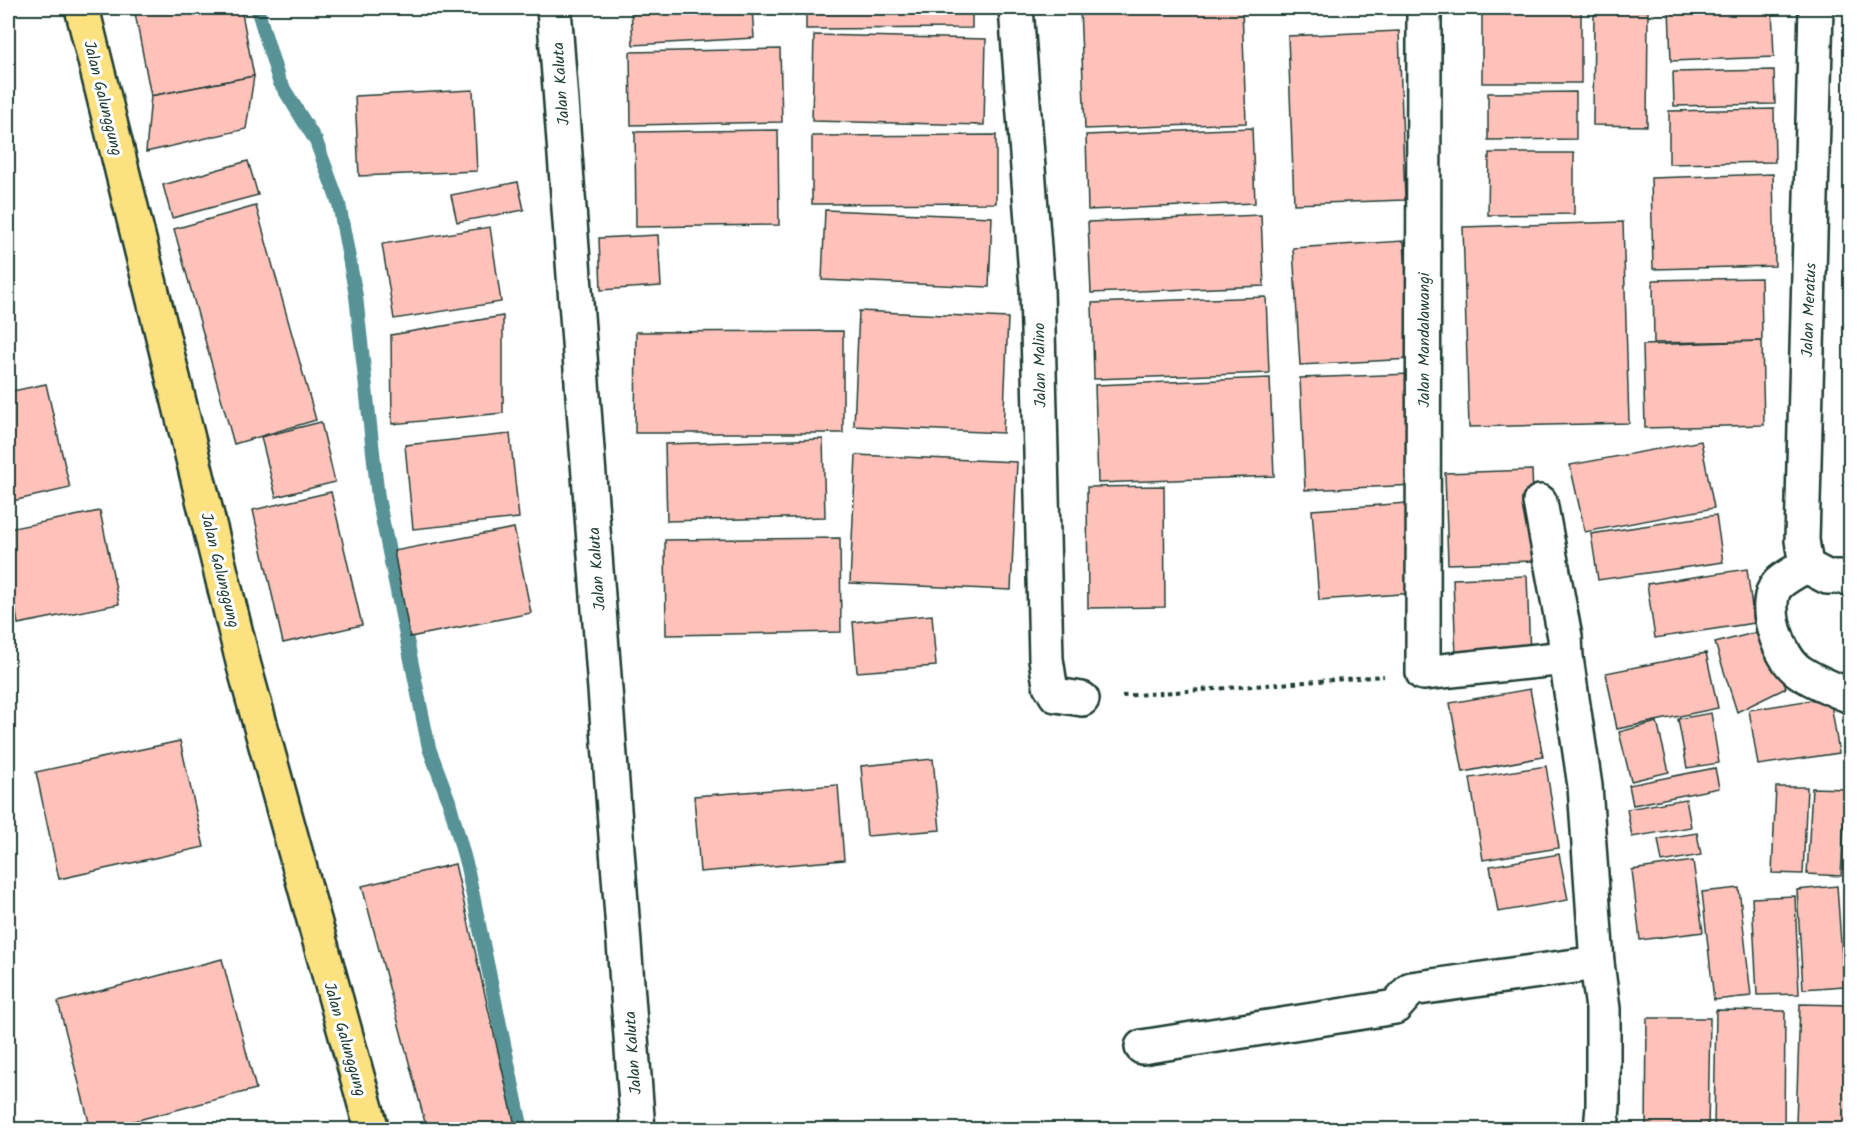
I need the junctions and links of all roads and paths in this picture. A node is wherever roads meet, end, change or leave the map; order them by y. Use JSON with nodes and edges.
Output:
{"nodes":[{"id":1,"x":82,"y":8,"type":"edge"},
{"id":2,"x":554,"y":8,"type":"edge"},
{"id":3,"x":1016,"y":8,"type":"edge"},
{"id":4,"x":1424,"y":8,"type":"edge"},
{"id":5,"x":1816,"y":8,"type":"edge"},
{"id":6,"x":1540,"y":501,"type":"dead end"},
{"id":7,"x":1806,"y":566,"type":"junction"},
{"id":8,"x":1851,"y":577,"type":"edge"},
{"id":9,"x":1566,"y":658,"type":"junction"},
{"id":10,"x":1423,"y":673,"type":"junction"},
{"id":11,"x":1851,"y":696,"type":"edge"},
{"id":12,"x":1082,"y":699,"type":"joint"},
{"id":13,"x":1597,"y":963,"type":"junction"},
{"id":14,"x":1142,"y":1047,"type":"dead end"},
{"id":15,"x":372,"y":1130,"type":"edge"},
{"id":16,"x":638,"y":1130,"type":"edge"},
{"id":17,"x":1601,"y":1130,"type":"edge"}],
"edges":[{"from":1,"to":15,"type":"main road","name":"Jalan Galunggung"},
{"from":2,"to":16,"type":"street","name":"Jalan Kaluta"},
{"from":3,"to":12,"type":"street","name":"Jalan Malino"},
{"from":4,"to":10,"type":"street","name":"Jalan Mandalawangi"},
{"from":5,"to":7,"type":"street","name":"Jalan Meratus"},
{"from":6,"to":9,"type":"street"},
{"from":7,"to":8,"type":"street"},
{"from":7,"to":11,"type":"street"},
{"from":9,"to":10,"type":"street"},
{"from":9,"to":13,"type":"street"},
{"from":10,"to":12,"type":"path"},
{"from":13,"to":14,"type":"street"},
{"from":13,"to":17,"type":"street"}]}
